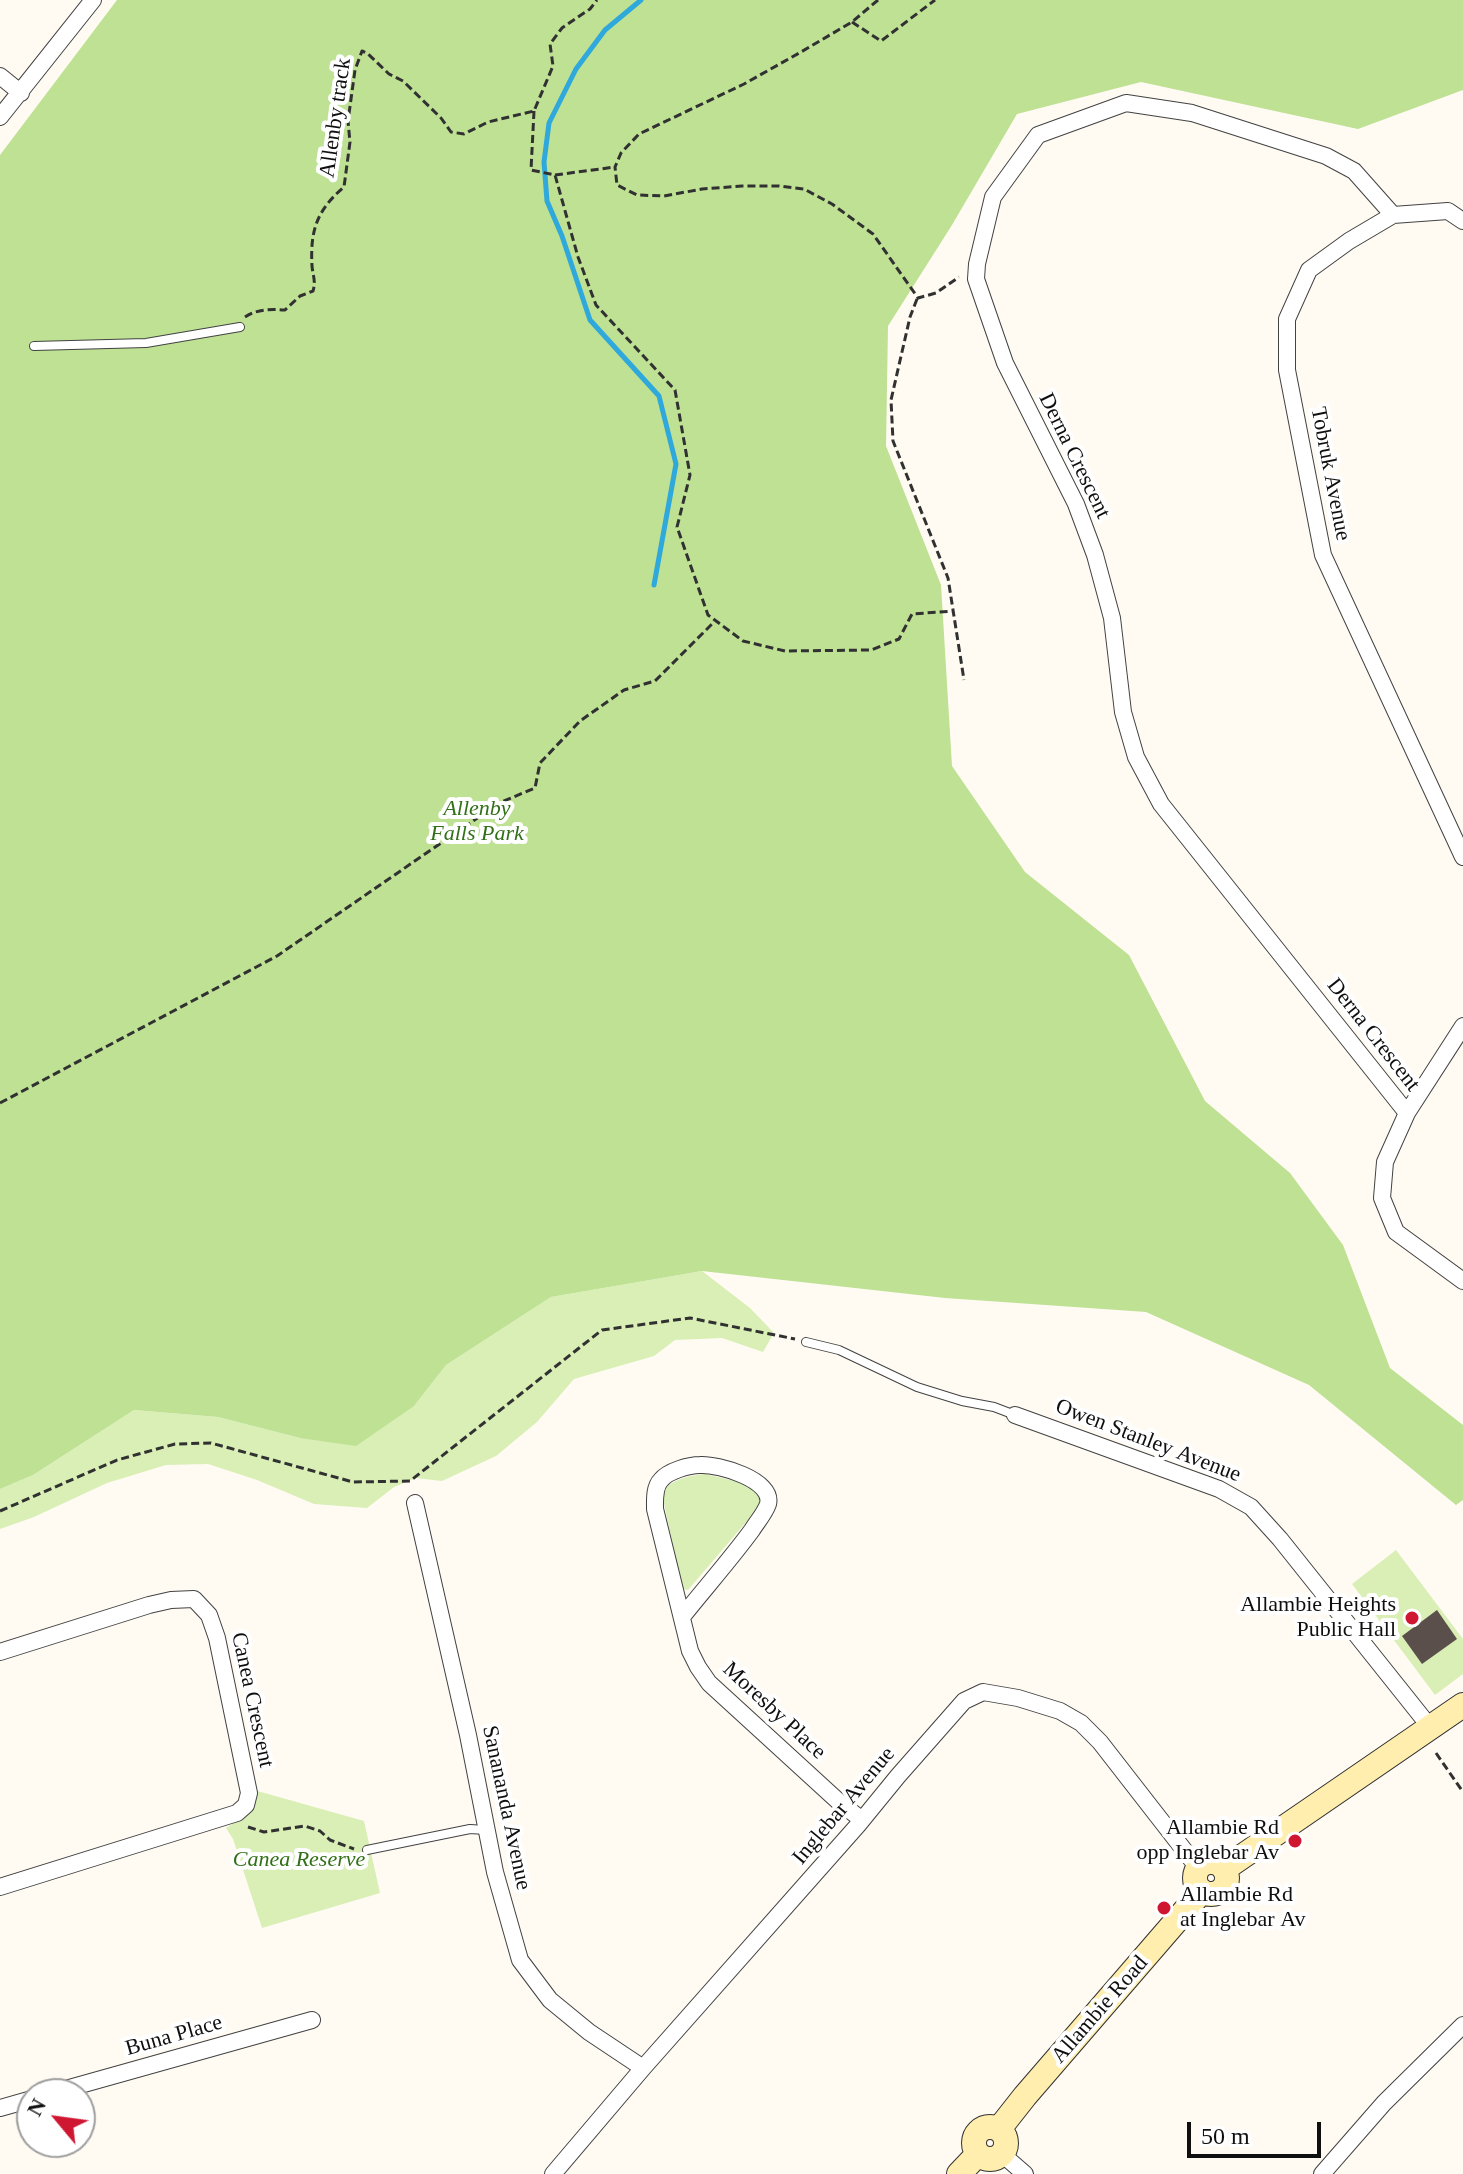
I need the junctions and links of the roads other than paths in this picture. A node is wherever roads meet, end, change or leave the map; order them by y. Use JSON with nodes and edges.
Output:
{"nodes":[{"id":1,"x":93,"y":0,"type":"edge"},
{"id":2,"x":0,"y":76,"type":"edge"},
{"id":3,"x":21,"y":93,"type":"junction"},
{"id":4,"x":0,"y":117,"type":"edge"},
{"id":5,"x":1393,"y":215,"type":"junction"},
{"id":6,"x":1463,"y":221,"type":"edge"},
{"id":7,"x":240,"y":327,"type":"road end"},
{"id":8,"x":34,"y":346,"type":"dead end"},
{"id":9,"x":1463,"y":857,"type":"edge"},
{"id":10,"x":1463,"y":1026,"type":"edge"},
{"id":11,"x":1407,"y":1113,"type":"junction"},
{"id":12,"x":1463,"y":1281,"type":"edge"},
{"id":13,"x":806,"y":1342,"type":"road end"},
{"id":14,"x":1015,"y":1415,"type":"joint"},
{"id":15,"x":415,"y":1503,"type":"dead end"},
{"id":16,"x":682,"y":1617,"type":"junction"},
{"id":17,"x":0,"y":1652,"type":"edge"},
{"id":18,"x":1463,"y":1705,"type":"edge"},
{"id":19,"x":1430,"y":1727,"type":"junction"},
{"id":20,"x":862,"y":1820,"type":"junction"},
{"id":21,"x":487,"y":1830,"type":"junction"},
{"id":22,"x":367,"y":1850,"type":"road end"},
{"id":23,"x":1200,"y":1880,"type":"junction"},
{"id":24,"x":0,"y":1887,"type":"edge"},
{"id":25,"x":312,"y":2020,"type":"dead end"},
{"id":26,"x":1463,"y":2025,"type":"edge"},
{"id":27,"x":643,"y":2068,"type":"junction"},
{"id":28,"x":96,"y":2081,"type":"edge"},
{"id":29,"x":990,"y":2154,"type":"junction"},
{"id":30,"x":553,"y":2174,"type":"edge"},
{"id":31,"x":959,"y":2174,"type":"edge"},
{"id":32,"x":1025,"y":2174,"type":"edge"},
{"id":33,"x":1322,"y":2174,"type":"edge"}],
"edges":[{"from":1,"to":3,"type":"street"},
{"from":2,"to":3,"type":"street"},
{"from":3,"to":4,"type":"street"},
{"from":5,"to":6,"type":"street"},
{"from":5,"to":9,"type":"street","name":"Tobruk Avenue"},
{"from":5,"to":11,"type":"street","name":"Derna Crescent"},
{"from":7,"to":8,"type":"lane"},
{"from":10,"to":11,"type":"street"},
{"from":11,"to":12,"type":"street"},
{"from":13,"to":14,"type":"lane","name":"Owen Stanley Avenue"},
{"from":14,"to":19,"type":"street","name":"Owen Stanley Avenue"},
{"from":15,"to":21,"type":"street","name":"Sanananda Avenue"},
{"from":16,"to":16,"type":"street","name":"Moresby Place"},
{"from":16,"to":20,"type":"street","name":"Moresby Place"},
{"from":17,"to":24,"type":"street","name":"Canea Crescent"},
{"from":18,"to":19,"type":"main road"},
{"from":19,"to":23,"type":"main road"},
{"from":20,"to":23,"type":"street","name":"Inglebar Avenue"},
{"from":20,"to":27,"type":"street","name":"Inglebar Avenue"},
{"from":21,"to":22,"type":"lane"},
{"from":21,"to":27,"type":"street","name":"Sanananda Avenue"},
{"from":23,"to":29,"type":"main road","name":"Allambie Road"},
{"from":25,"to":28,"type":"street","name":"Buna Place"},
{"from":26,"to":33,"type":"street"},
{"from":27,"to":30,"type":"street","name":"Inglebar Avenue"},
{"from":29,"to":31,"type":"main road"},
{"from":29,"to":32,"type":"street"}]}
